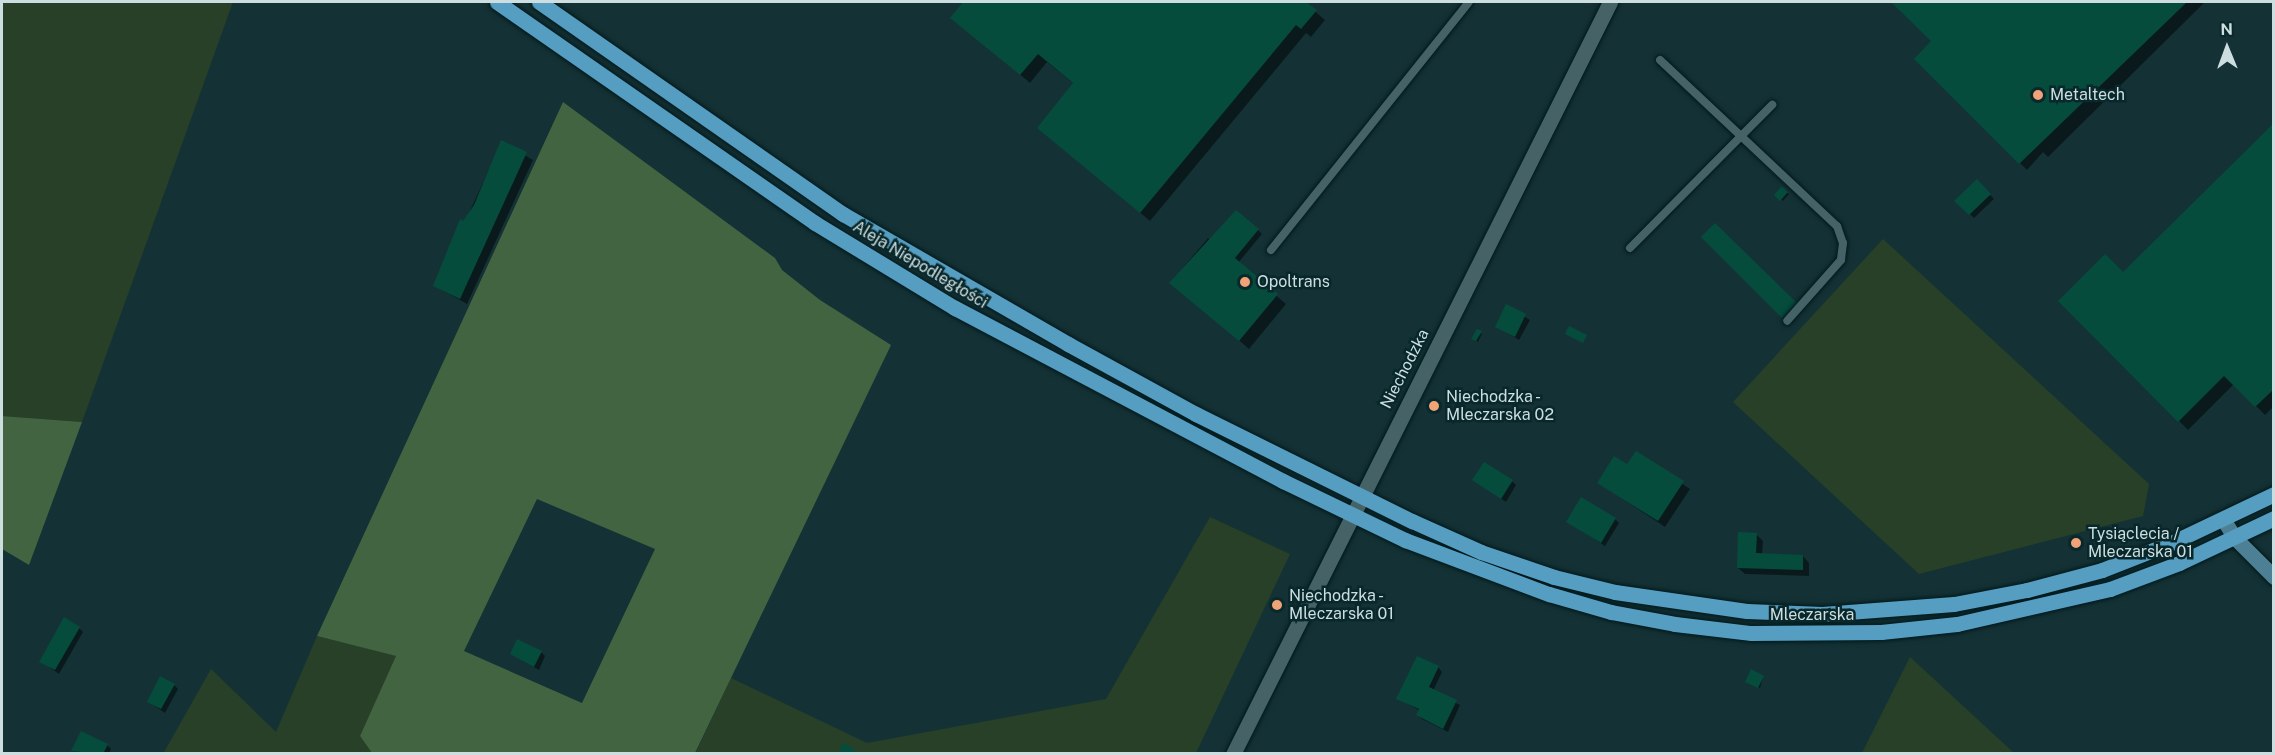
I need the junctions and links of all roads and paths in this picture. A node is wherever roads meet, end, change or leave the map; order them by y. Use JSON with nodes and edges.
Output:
{"nodes":[{"id":1,"x":497,"y":2,"type":"edge"},
{"id":2,"x":539,"y":2,"type":"edge"},
{"id":3,"x":1469,"y":2,"type":"edge"},
{"id":4,"x":1610,"y":2,"type":"edge"},
{"id":5,"x":1660,"y":60,"type":"dead end"},
{"id":6,"x":1772,"y":105,"type":"dead end"},
{"id":7,"x":1741,"y":136,"type":"junction"},
{"id":8,"x":1630,"y":248,"type":"dead end"},
{"id":9,"x":1271,"y":250,"type":"dead end"},
{"id":10,"x":1786,"y":321,"type":"dead end"},
{"id":11,"x":2274,"y":494,"type":"edge"},
{"id":12,"x":1361,"y":495,"type":"junction"},
{"id":13,"x":1351,"y":514,"type":"junction"},
{"id":14,"x":2274,"y":518,"type":"edge"},
{"id":15,"x":2223,"y":519,"type":"junction"},
{"id":16,"x":2235,"y":538,"type":"junction"},
{"id":17,"x":2274,"y":578,"type":"edge"},
{"id":18,"x":1233,"y":753,"type":"edge"}],
"edges":[{"from":1,"to":13,"type":"main road","name":"Aleja Niepodległości"},
{"from":2,"to":12,"type":"main road","name":"Aleja Niepodległości"},
{"from":3,"to":9,"type":"lane"},
{"from":4,"to":12,"type":"street","name":"Niechodzka"},
{"from":5,"to":7,"type":"lane"},
{"from":6,"to":7,"type":"lane"},
{"from":7,"to":8,"type":"lane"},
{"from":7,"to":10,"type":"lane"},
{"from":11,"to":15,"type":"main road","name":"Mleczarska"},
{"from":12,"to":13,"type":"street","name":"Niechodzka"},
{"from":12,"to":15,"type":"main road","name":"Mleczarska"},
{"from":13,"to":16,"type":"main road","name":"Mleczarska"},
{"from":13,"to":18,"type":"street","name":"Niechodzka"},
{"from":14,"to":16,"type":"main road","name":"Mleczarska"},
{"from":15,"to":16,"type":"main road"},
{"from":16,"to":17,"type":"main road"}]}
